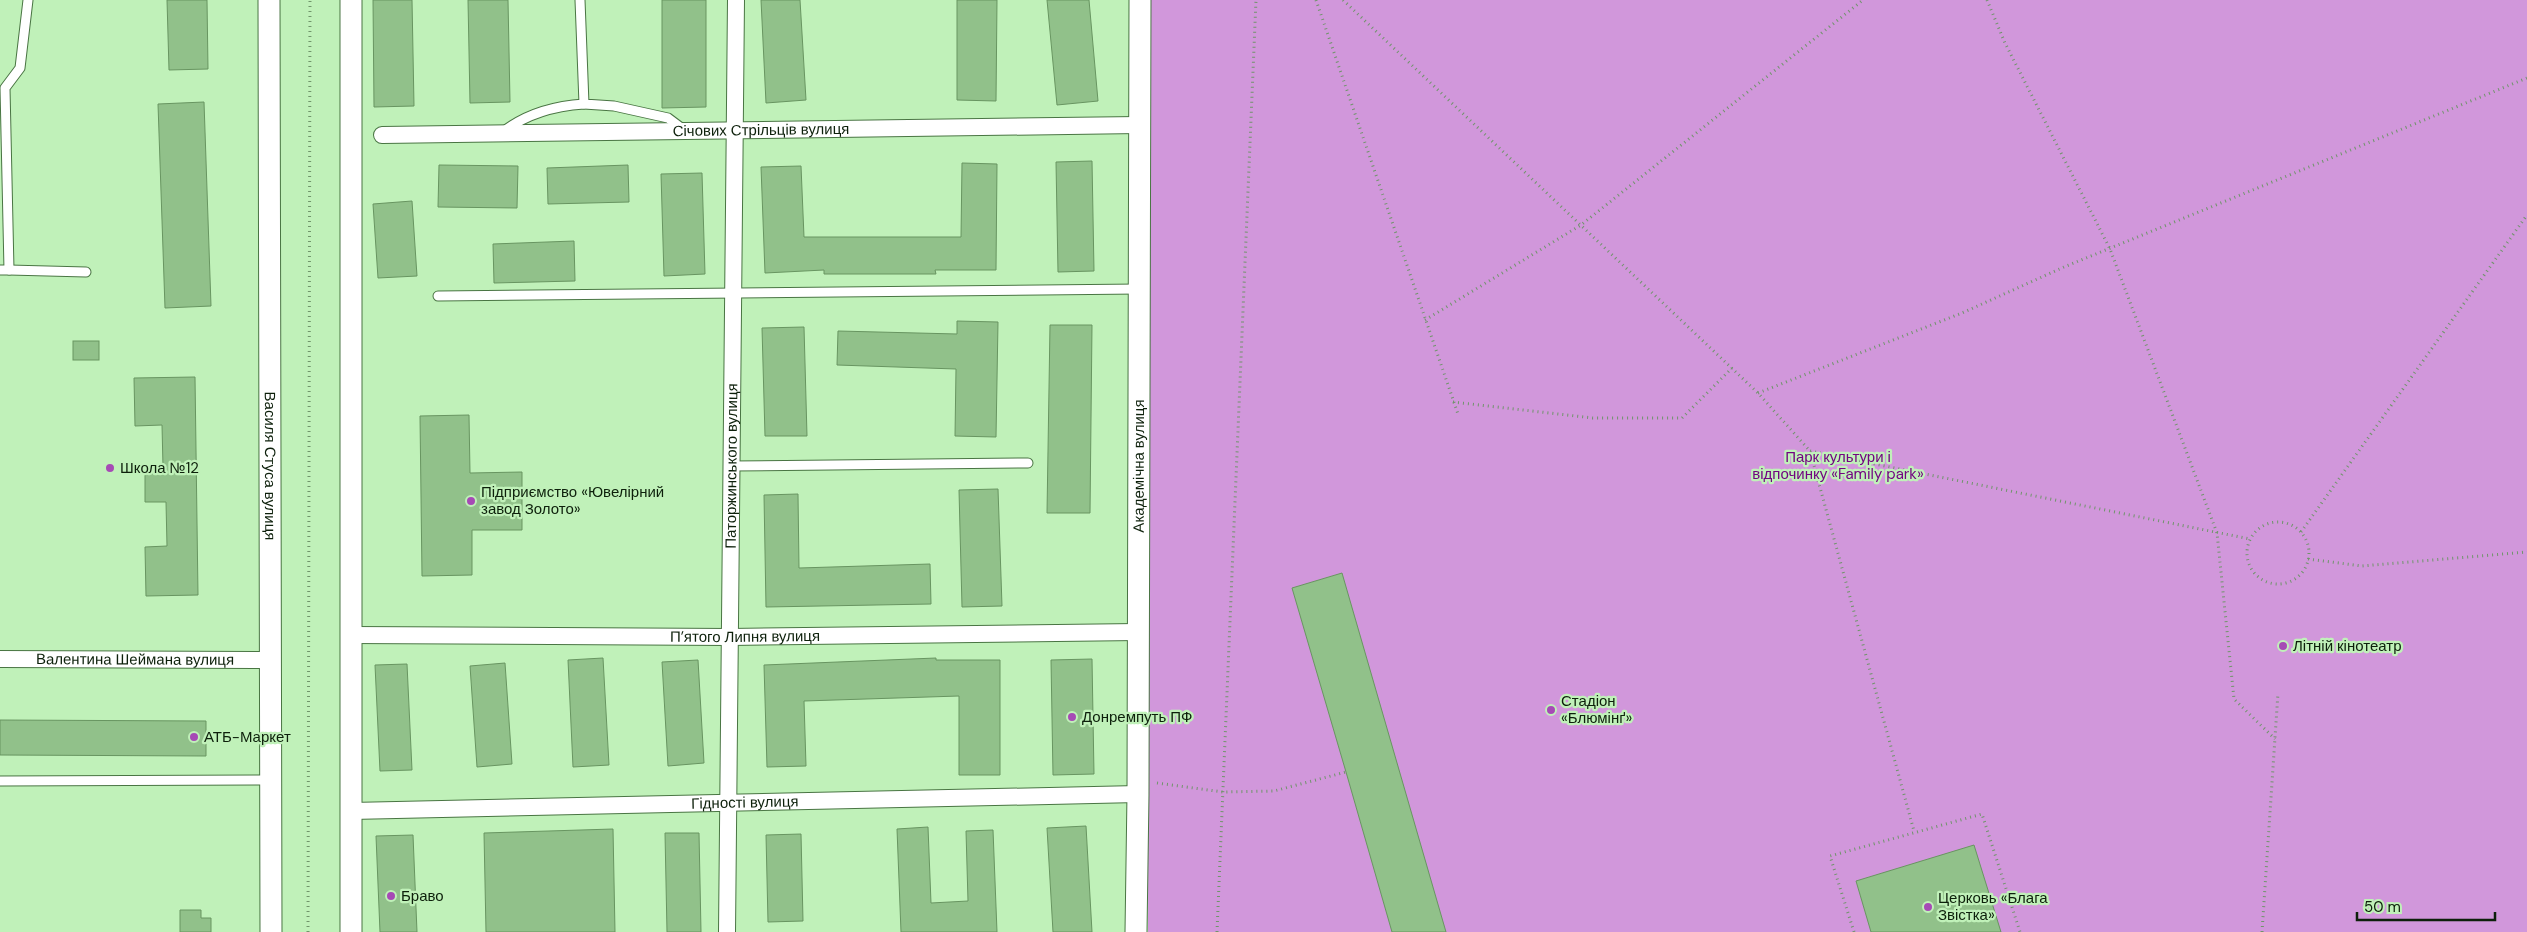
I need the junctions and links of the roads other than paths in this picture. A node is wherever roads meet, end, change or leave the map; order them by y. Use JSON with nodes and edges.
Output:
{"nodes":[{"id":1,"x":28,"y":0,"type":"edge"},
{"id":2,"x":269,"y":0,"type":"edge"},
{"id":3,"x":351,"y":0,"type":"edge"},
{"id":4,"x":580,"y":0,"type":"edge"},
{"id":5,"x":736,"y":0,"type":"edge"},
{"id":6,"x":1140,"y":0,"type":"edge"},
{"id":7,"x":584,"y":104,"type":"junction"},
{"id":8,"x":1139,"y":125,"type":"junction"},
{"id":9,"x":686,"y":132,"type":"junction"},
{"id":10,"x":735,"y":132,"type":"junction"},
{"id":11,"x":501,"y":134,"type":"junction"},
{"id":12,"x":382,"y":135,"type":"dead end"},
{"id":13,"x":4,"y":270,"type":"edge"},
{"id":14,"x":86,"y":272,"type":"dead end"},
{"id":15,"x":1139,"y":289,"type":"junction"},
{"id":16,"x":734,"y":293,"type":"junction"},
{"id":17,"x":438,"y":296,"type":"dead end"},
{"id":18,"x":1028,"y":463,"type":"dead end"},
{"id":19,"x":732,"y":466,"type":"junction"},
{"id":20,"x":1138,"y":632,"type":"junction"},
{"id":21,"x":351,"y":635,"type":"junction"},
{"id":22,"x":730,"y":637,"type":"junction"},
{"id":23,"x":0,"y":659,"type":"edge"},
{"id":24,"x":270,"y":660,"type":"junction"},
{"id":25,"x":270,"y":780,"type":"junction"},
{"id":26,"x":0,"y":781,"type":"edge"},
{"id":27,"x":1138,"y":788,"type":"junction"},
{"id":28,"x":728,"y":804,"type":"junction"},
{"id":29,"x":351,"y":811,"type":"junction"},
{"id":30,"x":271,"y":932,"type":"edge"},
{"id":31,"x":351,"y":932,"type":"edge"},
{"id":32,"x":728,"y":932,"type":"edge"},
{"id":33,"x":1136,"y":932,"type":"edge"}],
"edges":[{"from":1,"to":13,"type":"lane"},
{"from":2,"to":24,"type":"street","name":"Василя Стуса вулиця"},
{"from":3,"to":21,"type":"street"},
{"from":4,"to":7,"type":"lane"},
{"from":5,"to":10,"type":"street","name":"Паторжинського вулиця"},
{"from":6,"to":8,"type":"street","name":"Академічна вулиця"},
{"from":7,"to":9,"type":"lane"},
{"from":7,"to":11,"type":"lane"},
{"from":8,"to":10,"type":"street","name":"Січових Стрільців вулиця"},
{"from":8,"to":15,"type":"street","name":"Академічна вулиця"},
{"from":9,"to":10,"type":"street","name":"Січових Стрільців вулиця"},
{"from":9,"to":11,"type":"street","name":"Січових Стрільців вулиця"},
{"from":10,"to":16,"type":"street","name":"Паторжинського вулиця"},
{"from":11,"to":12,"type":"street","name":"Січових Стрільців вулиця"},
{"from":13,"to":14,"type":"lane"},
{"from":15,"to":16,"type":"lane"},
{"from":15,"to":20,"type":"street","name":"Академічна вулиця"},
{"from":16,"to":17,"type":"lane"},
{"from":16,"to":19,"type":"street","name":"Паторжинського вулиця"},
{"from":18,"to":19,"type":"lane"},
{"from":19,"to":22,"type":"street","name":"Паторжинського вулиця"},
{"from":20,"to":22,"type":"street","name":"П’ятого Липня вулиця"},
{"from":20,"to":27,"type":"street","name":"Академічна вулиця"},
{"from":21,"to":22,"type":"street","name":"П’ятого Липня вулиця"},
{"from":21,"to":29,"type":"street"},
{"from":22,"to":28,"type":"street","name":"Паторжинського вулиця"},
{"from":23,"to":24,"type":"street","name":"Валентина Шеймана вулиця"},
{"from":24,"to":25,"type":"street","name":"Василя Стуса вулиця"},
{"from":25,"to":26,"type":"lane"},
{"from":25,"to":30,"type":"street","name":"Василя Стуса вулиця"},
{"from":27,"to":28,"type":"street","name":"Гідності вулиця"},
{"from":27,"to":33,"type":"street","name":"Академічна вулиця"},
{"from":28,"to":29,"type":"street","name":"Гідності вулиця"},
{"from":28,"to":32,"type":"street","name":"Паторжинського вулиця"},
{"from":29,"to":31,"type":"street"}]}
